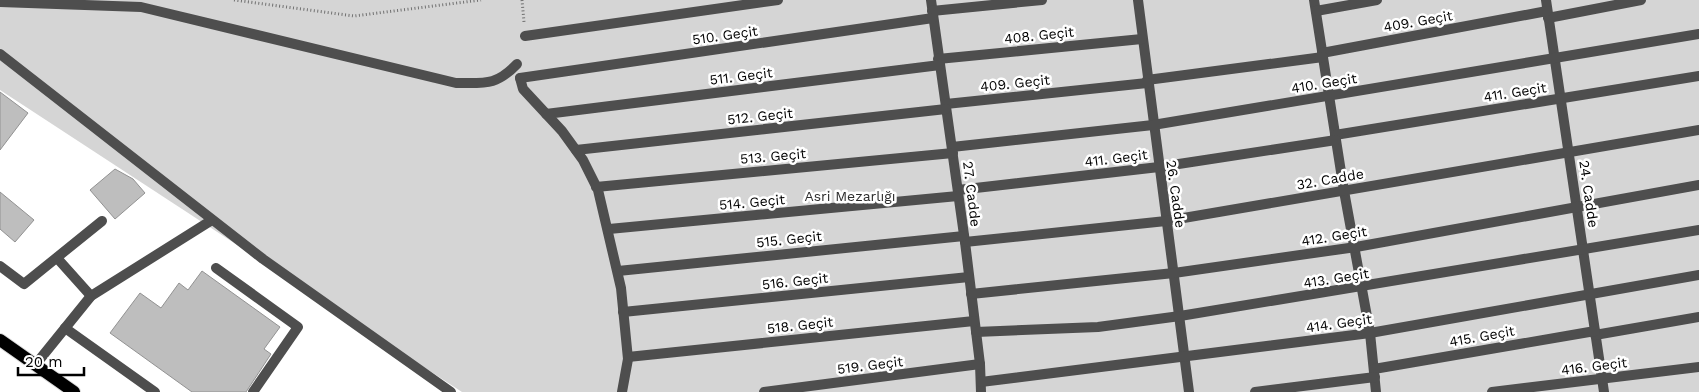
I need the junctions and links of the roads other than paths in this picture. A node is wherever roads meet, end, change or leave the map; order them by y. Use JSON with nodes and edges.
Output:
{"nodes":[{"id":1,"x":778,"y":0,"type":"edge"},
{"id":2,"x":930,"y":0,"type":"edge"},
{"id":3,"x":1042,"y":0,"type":"edge"},
{"id":4,"x":1138,"y":0,"type":"edge"},
{"id":5,"x":1377,"y":0,"type":"edge"},
{"id":6,"x":1546,"y":0,"type":"edge"},
{"id":7,"x":1641,"y":0,"type":"edge"},
{"id":8,"x":0,"y":2,"type":"edge"},
{"id":9,"x":1315,"y":5,"type":"edge"},
{"id":10,"x":1548,"y":14,"type":"junction"},
{"id":11,"x":932,"y":15,"type":"junction"},
{"id":12,"x":1699,"y":34,"type":"edge"},
{"id":13,"x":524,"y":36,"type":"dead end"},
{"id":14,"x":1142,"y":39,"type":"junction"},
{"id":15,"x":0,"y":54,"type":"edge"},
{"id":16,"x":1323,"y":55,"type":"junction"},
{"id":17,"x":1555,"y":59,"type":"junction"},
{"id":18,"x":939,"y":62,"type":"junction"},
{"id":19,"x":517,"y":64,"type":"dead end"},
{"id":20,"x":1699,"y":76,"type":"edge"},
{"id":21,"x":1147,"y":82,"type":"junction"},
{"id":22,"x":1329,"y":96,"type":"junction"},
{"id":23,"x":1561,"y":98,"type":"junction"},
{"id":24,"x":946,"y":106,"type":"junction"},
{"id":25,"x":546,"y":114,"type":"junction"},
{"id":26,"x":1153,"y":125,"type":"junction"},
{"id":27,"x":1699,"y":130,"type":"edge"},
{"id":28,"x":1335,"y":138,"type":"junction"},
{"id":29,"x":576,"y":150,"type":"junction"},
{"id":30,"x":952,"y":150,"type":"junction"},
{"id":31,"x":1569,"y":150,"type":"junction"},
{"id":32,"x":1159,"y":167,"type":"junction"},
{"id":33,"x":1699,"y":185,"type":"edge"},
{"id":34,"x":596,"y":187,"type":"junction"},
{"id":35,"x":1344,"y":191,"type":"junction"},
{"id":36,"x":958,"y":193,"type":"junction"},
{"id":37,"x":1577,"y":207,"type":"junction"},
{"id":38,"x":212,"y":220,"type":"junction"},
{"id":39,"x":102,"y":221,"type":"dead end"},
{"id":40,"x":1166,"y":222,"type":"junction"},
{"id":41,"x":609,"y":229,"type":"junction"},
{"id":42,"x":1699,"y":230,"type":"edge"},
{"id":43,"x":964,"y":239,"type":"junction"},
{"id":44,"x":1356,"y":247,"type":"junction"},
{"id":45,"x":1583,"y":250,"type":"junction"},
{"id":46,"x":57,"y":258,"type":"junction"},
{"id":47,"x":0,"y":266,"type":"edge"},
{"id":48,"x":216,"y":268,"type":"dead end"},
{"id":49,"x":618,"y":271,"type":"junction"},
{"id":50,"x":1174,"y":273,"type":"junction"},
{"id":51,"x":1699,"y":275,"type":"edge"},
{"id":52,"x":969,"y":276,"type":"junction"},
{"id":53,"x":1363,"y":288,"type":"junction"},
{"id":54,"x":1589,"y":293,"type":"junction"},
{"id":55,"x":971,"y":294,"type":"junction"},
{"id":56,"x":91,"y":296,"type":"junction"},
{"id":57,"x":623,"y":312,"type":"junction"},
{"id":58,"x":1180,"y":316,"type":"junction"},
{"id":59,"x":1699,"y":317,"type":"edge"},
{"id":60,"x":974,"y":321,"type":"junction"},
{"id":61,"x":65,"y":328,"type":"junction"},
{"id":62,"x":976,"y":332,"type":"junction"},
{"id":63,"x":1370,"y":332,"type":"junction"},
{"id":64,"x":1595,"y":333,"type":"junction"},
{"id":65,"x":0,"y":340,"type":"edge"},
{"id":66,"x":628,"y":357,"type":"junction"},
{"id":67,"x":1184,"y":357,"type":"junction"},
{"id":68,"x":36,"y":364,"type":"junction"},
{"id":69,"x":980,"y":364,"type":"junction"},
{"id":70,"x":1699,"y":367,"type":"edge"},
{"id":71,"x":1374,"y":373,"type":"junction"},
{"id":72,"x":1602,"y":380,"type":"junction"},
{"id":73,"x":981,"y":387,"type":"edge"},
{"id":74,"x":74,"y":392,"type":"edge"},
{"id":75,"x":155,"y":392,"type":"edge"},
{"id":76,"x":253,"y":392,"type":"edge"},
{"id":77,"x":452,"y":392,"type":"edge"},
{"id":78,"x":622,"y":392,"type":"edge"},
{"id":79,"x":764,"y":392,"type":"edge"},
{"id":80,"x":1189,"y":392,"type":"edge"},
{"id":81,"x":1255,"y":392,"type":"edge"},
{"id":82,"x":1376,"y":392,"type":"edge"},
{"id":83,"x":1492,"y":392,"type":"edge"},
{"id":84,"x":1604,"y":392,"type":"edge"}],
"edges":[{"from":1,"to":13,"type":"street"},
{"from":2,"to":11,"type":"street","name":"27. Cadde"},
{"from":3,"to":11,"type":"street","name":"510. Geçit"},
{"from":4,"to":14,"type":"street","name":"26. Cadde"},
{"from":5,"to":9,"type":"street"},
{"from":6,"to":10,"type":"street","name":"24. Cadde"},
{"from":7,"to":10,"type":"street","name":"409. Geçit"},
{"from":8,"to":19,"type":"street"},
{"from":9,"to":16,"type":"street"},
{"from":10,"to":16,"type":"street","name":"409. Geçit"},
{"from":10,"to":17,"type":"street","name":"24. Cadde"},
{"from":11,"to":18,"type":"street","name":"27. Cadde"},
{"from":11,"to":25,"type":"street","name":"510. Geçit"},
{"from":12,"to":17,"type":"street","name":"410. Geçit"},
{"from":14,"to":18,"type":"street","name":"408. Geçit"},
{"from":14,"to":21,"type":"street","name":"26. Cadde"},
{"from":15,"to":38,"type":"street"},
{"from":16,"to":21,"type":"street","name":"409. Geçit"},
{"from":16,"to":22,"type":"street"},
{"from":17,"to":22,"type":"street","name":"410. Geçit"},
{"from":17,"to":23,"type":"street","name":"24. Cadde"},
{"from":18,"to":24,"type":"street","name":"27. Cadde"},
{"from":18,"to":25,"type":"street","name":"511. Geçit"},
{"from":20,"to":23,"type":"street","name":"411. Geçit"},
{"from":21,"to":24,"type":"street","name":"409. Geçit"},
{"from":21,"to":26,"type":"street","name":"26. Cadde"},
{"from":22,"to":26,"type":"street","name":"410. Geçit"},
{"from":22,"to":28,"type":"street"},
{"from":23,"to":28,"type":"street","name":"411. Geçit"},
{"from":23,"to":31,"type":"street","name":"24. Cadde"},
{"from":24,"to":29,"type":"street","name":"512. Geçit"},
{"from":24,"to":30,"type":"street","name":"27. Cadde"},
{"from":25,"to":29,"type":"street"},
{"from":26,"to":30,"type":"street","name":"410. Geçit"},
{"from":26,"to":32,"type":"street","name":"26. Cadde"},
{"from":27,"to":31,"type":"street","name":"32. Cadde"},
{"from":28,"to":32,"type":"street","name":"411. Geçit"},
{"from":28,"to":35,"type":"street"},
{"from":29,"to":34,"type":"street"},
{"from":30,"to":34,"type":"street","name":"513. Geçit"},
{"from":30,"to":36,"type":"street","name":"27. Cadde"},
{"from":31,"to":35,"type":"street","name":"32. Cadde"},
{"from":31,"to":37,"type":"street","name":"24. Cadde"},
{"from":32,"to":36,"type":"street","name":"411. Geçit"},
{"from":32,"to":40,"type":"street","name":"26. Cadde"},
{"from":33,"to":37,"type":"street","name":"412. Geçit"},
{"from":34,"to":41,"type":"street"},
{"from":35,"to":40,"type":"street","name":"32. Cadde"},
{"from":35,"to":44,"type":"street"},
{"from":36,"to":41,"type":"street","name":"514. Geçit"},
{"from":36,"to":43,"type":"street","name":"27. Cadde"},
{"from":37,"to":44,"type":"street","name":"412. Geçit"},
{"from":37,"to":45,"type":"street","name":"24. Cadde"},
{"from":38,"to":56,"type":"street"},
{"from":38,"to":77,"type":"street"},
{"from":39,"to":46,"type":"street"},
{"from":40,"to":43,"type":"street","name":"32. Cadde"},
{"from":40,"to":50,"type":"street","name":"26. Cadde"},
{"from":41,"to":49,"type":"street"},
{"from":42,"to":45,"type":"street","name":"413. Geçit"},
{"from":43,"to":49,"type":"street","name":"515. Geçit"},
{"from":43,"to":52,"type":"street","name":"27. Cadde"},
{"from":44,"to":50,"type":"street","name":"412. Geçit"},
{"from":44,"to":53,"type":"street"},
{"from":45,"to":53,"type":"street","name":"413. Geçit"},
{"from":45,"to":54,"type":"street","name":"24. Cadde"},
{"from":46,"to":47,"type":"street"},
{"from":46,"to":56,"type":"street"},
{"from":48,"to":76,"type":"street"},
{"from":49,"to":57,"type":"street"},
{"from":50,"to":55,"type":"street","name":"412. Geçit"},
{"from":50,"to":58,"type":"street","name":"26. Cadde"},
{"from":51,"to":54,"type":"street","name":"414. Geçit"},
{"from":52,"to":55,"type":"street","name":"27. Cadde"},
{"from":52,"to":57,"type":"street","name":"516. Geçit"},
{"from":53,"to":58,"type":"street","name":"413. Geçit"},
{"from":53,"to":63,"type":"street"},
{"from":54,"to":63,"type":"street","name":"414. Geçit"},
{"from":54,"to":64,"type":"street","name":"24. Cadde"},
{"from":55,"to":60,"type":"street","name":"27. Cadde"},
{"from":56,"to":61,"type":"street"},
{"from":57,"to":66,"type":"street"},
{"from":58,"to":62,"type":"street","name":"413. Geçit"},
{"from":58,"to":67,"type":"street","name":"26. Cadde"},
{"from":59,"to":64,"type":"street","name":"415. Geçit"},
{"from":60,"to":62,"type":"street","name":"27. Cadde"},
{"from":60,"to":66,"type":"street","name":"518. Geçit"},
{"from":61,"to":68,"type":"street"},
{"from":61,"to":75,"type":"street"},
{"from":62,"to":69,"type":"street","name":"27. Cadde"},
{"from":63,"to":67,"type":"street","name":"414. Geçit"},
{"from":63,"to":71,"type":"street"},
{"from":64,"to":71,"type":"street","name":"415. Geçit"},
{"from":64,"to":72,"type":"street","name":"24. Cadde"},
{"from":65,"to":68,"type":"main road"},
{"from":66,"to":78,"type":"street"},
{"from":67,"to":73,"type":"street","name":"414. Geçit"},
{"from":67,"to":80,"type":"street","name":"26. Cadde"},
{"from":68,"to":74,"type":"main road"},
{"from":69,"to":73,"type":"street","name":"27. Cadde"},
{"from":69,"to":79,"type":"street","name":"519. Geçit"},
{"from":70,"to":72,"type":"street","name":"416. Geçit"},
{"from":71,"to":81,"type":"street","name":"415. Geçit"},
{"from":71,"to":82,"type":"street"},
{"from":72,"to":83,"type":"street","name":"416. Geçit"},
{"from":72,"to":84,"type":"street","name":"24. Cadde"}]}
